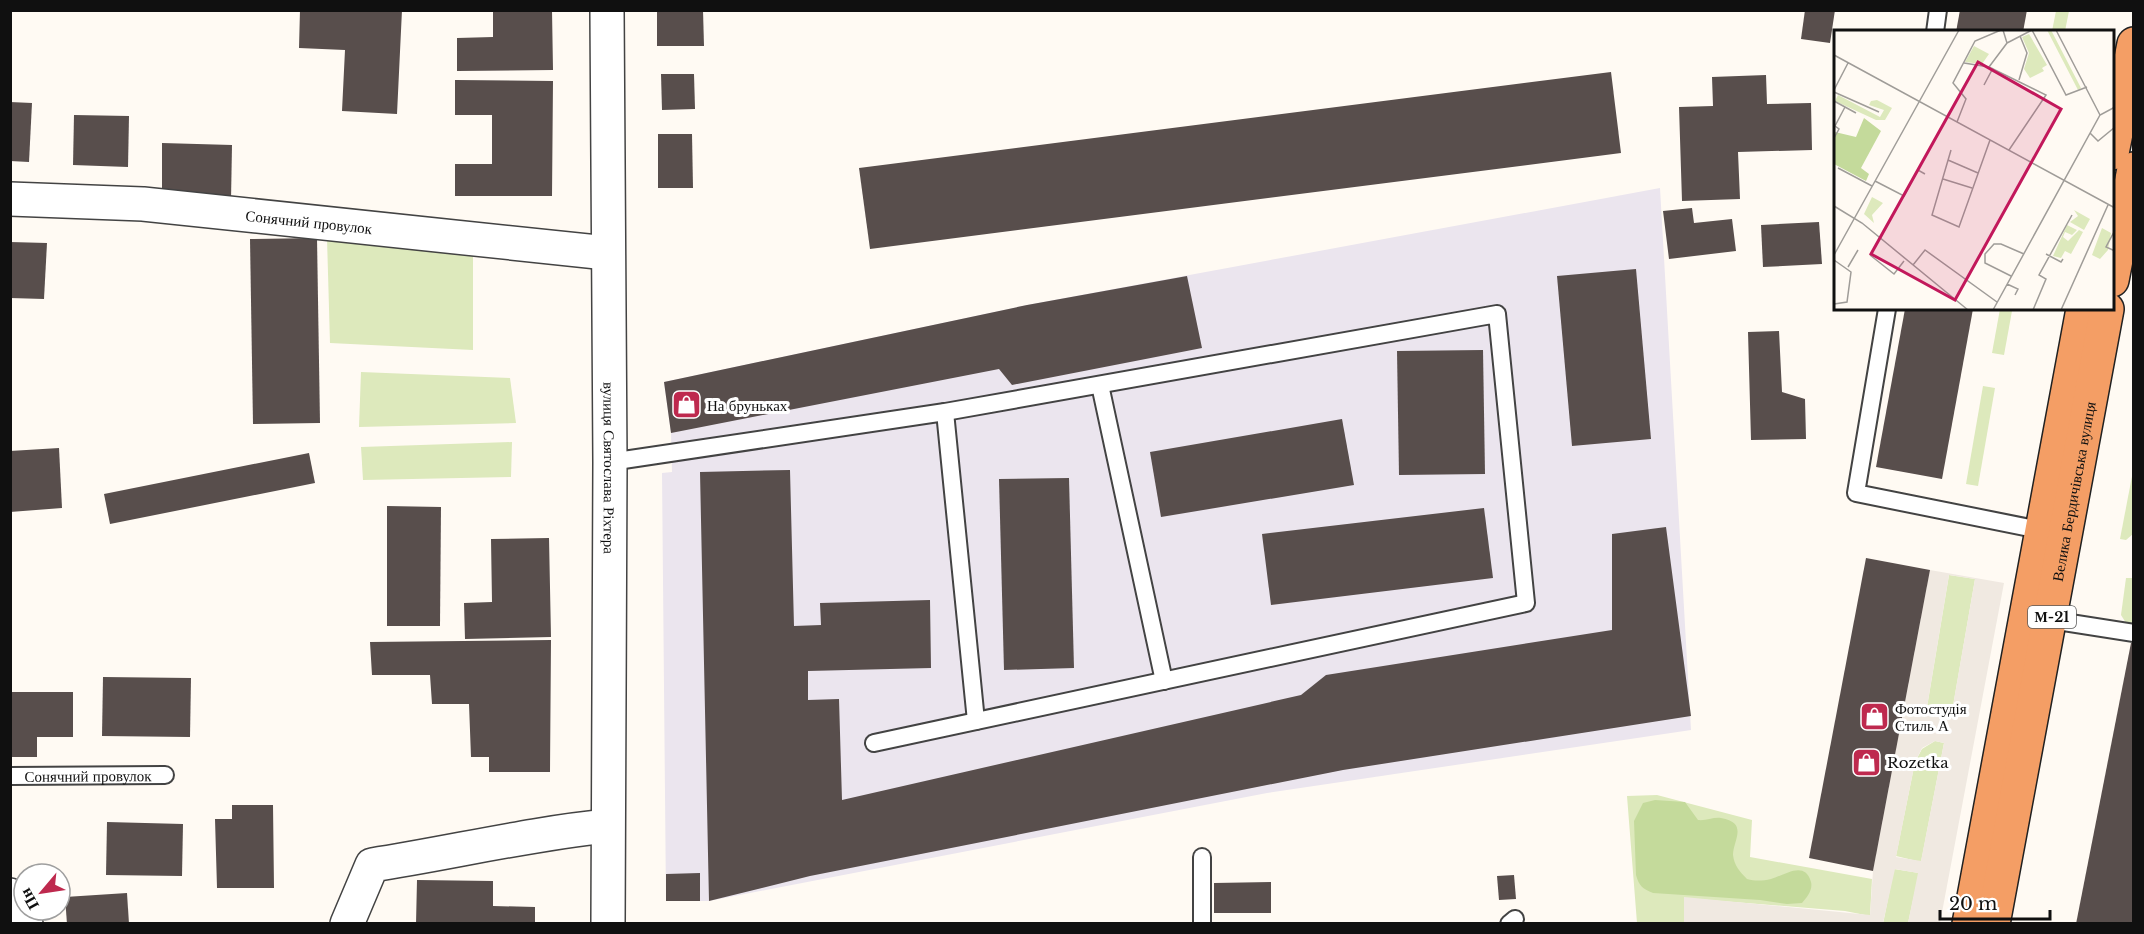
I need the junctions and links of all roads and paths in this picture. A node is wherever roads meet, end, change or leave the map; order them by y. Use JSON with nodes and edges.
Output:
{"nodes":[{"id":1,"x":607,"y":10,"type":"edge"},
{"id":2,"x":1938,"y":10,"type":"edge"},
{"id":3,"x":1935,"y":30,"type":"edge"},
{"id":4,"x":2133,"y":44,"type":"edge"},
{"id":5,"x":2114,"y":143,"type":"edge"},
{"id":6,"x":2133,"y":169,"type":"edge"},
{"id":7,"x":10,"y":200,"type":"edge"},
{"id":8,"x":607,"y":253,"type":"junction"},
{"id":9,"x":2114,"y":269,"type":"edge"},
{"id":10,"x":1887,"y":310,"type":"edge"},
{"id":11,"x":2083,"y":310,"type":"edge"},
{"id":12,"x":2107,"y":310,"type":"edge"},
{"id":13,"x":1100,"y":384,"type":"junction"},
{"id":14,"x":945,"y":412,"type":"junction"},
{"id":15,"x":610,"y":462,"type":"junction"},
{"id":16,"x":2040,"y":530,"type":"junction"},
{"id":17,"x":2051,"y":620,"type":"junction"},
{"id":18,"x":2133,"y":633,"type":"edge"},
{"id":19,"x":1164,"y":681,"type":"junction"},
{"id":20,"x":975,"y":722,"type":"junction"},
{"id":21,"x":874,"y":743,"type":"dead end"},
{"id":22,"x":165,"y":775,"type":"dead end"},
{"id":23,"x":10,"y":776,"type":"edge"},
{"id":24,"x":607,"y":826,"type":"junction"},
{"id":25,"x":1202,"y":857,"type":"dead end"},
{"id":26,"x":10,"y":895,"type":"edge"},
{"id":27,"x":26,"y":924,"type":"edge"},
{"id":28,"x":347,"y":924,"type":"edge"},
{"id":29,"x":608,"y":924,"type":"edge"},
{"id":30,"x":1202,"y":924,"type":"edge"},
{"id":31,"x":1968,"y":924,"type":"edge"},
{"id":32,"x":1993,"y":924,"type":"edge"}],
"edges":[{"from":1,"to":8,"type":"street","name":"вулиця Святослава Ріхтера"},
{"from":2,"to":3,"type":"lane"},
{"from":4,"to":5,"type":"highway"},
{"from":6,"to":9,"type":"highway"},
{"from":7,"to":8,"type":"street","name":"Сонячний провулок"},
{"from":8,"to":15,"type":"street","name":"вулиця Святослава Ріхтера"},
{"from":10,"to":16,"type":"lane"},
{"from":11,"to":16,"type":"highway","name":"Велика Бердичівська вулиця","number":"М-21"},
{"from":12,"to":17,"type":"highway","name":"Велика Бердичівська вулиця","number":"М-21"},
{"from":13,"to":14,"type":"lane"},
{"from":13,"to":19,"type":"lane"},
{"from":13,"to":19,"type":"lane"},
{"from":14,"to":15,"type":"lane"},
{"from":14,"to":20,"type":"lane"},
{"from":15,"to":24,"type":"street","name":"вулиця Святослава Ріхтера"},
{"from":16,"to":31,"type":"highway","name":"Велика Бердичівська вулиця","number":"М-21"},
{"from":17,"to":18,"type":"lane"},
{"from":17,"to":32,"type":"highway","name":"Велика Бердичівська вулиця","number":"М-21"},
{"from":19,"to":20,"type":"lane"},
{"from":20,"to":21,"type":"lane"},
{"from":22,"to":23,"type":"lane","name":"Сонячний провулок"},
{"from":24,"to":28,"type":"street"},
{"from":24,"to":29,"type":"street","name":"вулиця Святослава Ріхтера"},
{"from":25,"to":30,"type":"lane"},
{"from":26,"to":27,"type":"street"}]}
